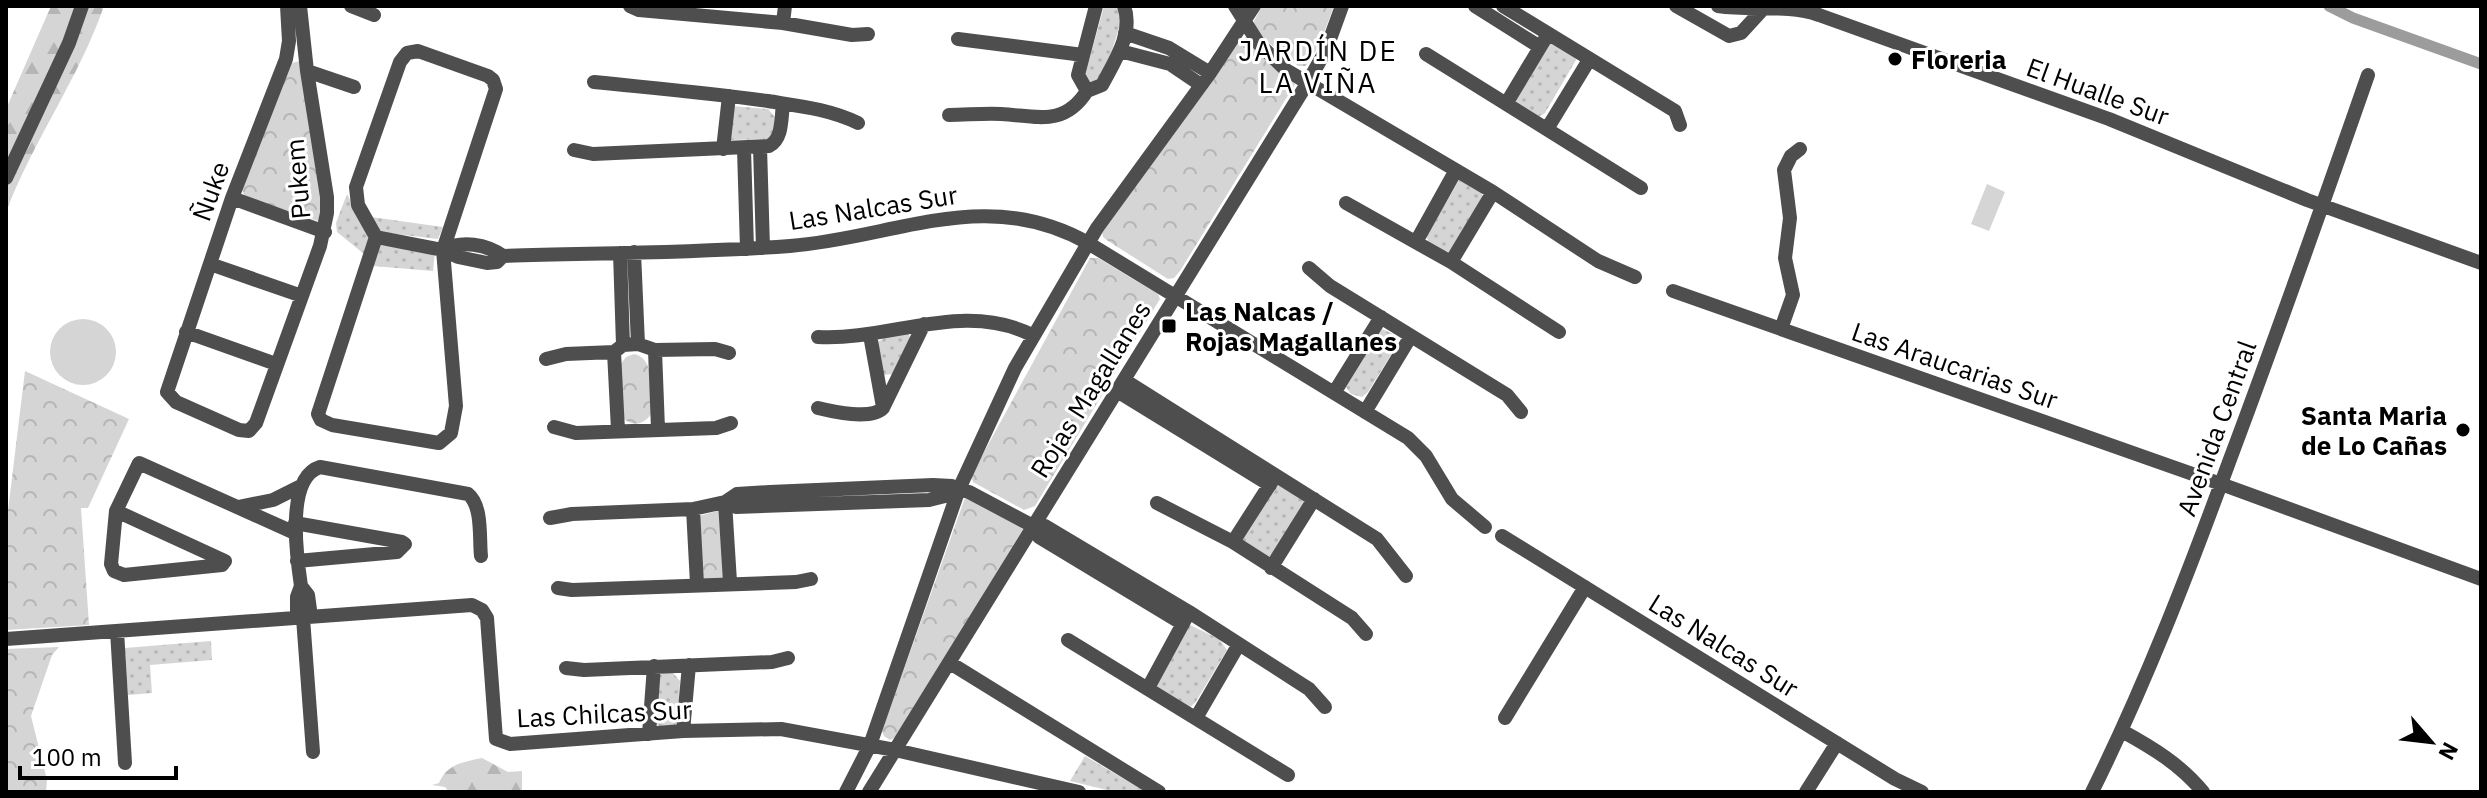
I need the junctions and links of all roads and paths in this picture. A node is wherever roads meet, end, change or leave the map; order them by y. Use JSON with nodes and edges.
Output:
{"nodes":[{"id":1,"x":82,"y":6,"type":"edge"},
{"id":2,"x":287,"y":6,"type":"edge"},
{"id":3,"x":300,"y":6,"type":"edge"},
{"id":4,"x":351,"y":6,"type":"edge"},
{"id":5,"x":630,"y":6,"type":"edge"},
{"id":6,"x":785,"y":6,"type":"edge"},
{"id":7,"x":1096,"y":6,"type":"edge"},
{"id":8,"x":1124,"y":6,"type":"edge"},
{"id":9,"x":1235,"y":6,"type":"edge"},
{"id":10,"x":1254,"y":6,"type":"edge"},
{"id":11,"x":1342,"y":6,"type":"edge"},
{"id":12,"x":1475,"y":6,"type":"edge"},
{"id":13,"x":1503,"y":6,"type":"edge"},
{"id":14,"x":1676,"y":6,"type":"edge"},
{"id":15,"x":1718,"y":6,"type":"edge"},
{"id":16,"x":1763,"y":9,"type":"junction"},
{"id":17,"x":750,"y":13,"type":"edge"},
{"id":18,"x":374,"y":15,"type":"dead end"},
{"id":19,"x":1244,"y":22,"type":"junction"},
{"id":20,"x":783,"y":23,"type":"junction"},
{"id":21,"x":1125,"y":33,"type":"junction"},
{"id":22,"x":868,"y":34,"type":"dead end"},
{"id":23,"x":1548,"y":34,"type":"junction"},
{"id":24,"x":958,"y":39,"type":"dead end"},
{"id":25,"x":1540,"y":47,"type":"junction"},
{"id":26,"x":1120,"y":51,"type":"junction"},
{"id":27,"x":1426,"y":54,"type":"dead end"},
{"id":28,"x":1083,"y":55,"type":"junction"},
{"id":29,"x":1589,"y":60,"type":"junction"},
{"id":30,"x":307,"y":71,"type":"junction"},
{"id":31,"x":2368,"y":75,"type":"dead end"},
{"id":32,"x":1206,"y":79,"type":"junction"},
{"id":33,"x":594,"y":82,"type":"dead end"},
{"id":34,"x":1308,"y":82,"type":"junction"},
{"id":35,"x":354,"y":87,"type":"dead end"},
{"id":36,"x":1087,"y":91,"type":"junction"},
{"id":37,"x":729,"y":96,"type":"junction"},
{"id":38,"x":783,"y":104,"type":"junction"},
{"id":39,"x":1506,"y":104,"type":"junction"},
{"id":40,"x":949,"y":115,"type":"dead end"},
{"id":41,"x":858,"y":123,"type":"dead end"},
{"id":42,"x":1680,"y":125,"type":"dead end"},
{"id":43,"x":1547,"y":129,"type":"junction"},
{"id":44,"x":752,"y":148,"type":"junction"},
{"id":45,"x":723,"y":149,"type":"junction"},
{"id":46,"x":1800,"y":149,"type":"dead end"},
{"id":47,"x":574,"y":150,"type":"dead end"},
{"id":48,"x":1456,"y":170,"type":"junction"},
{"id":49,"x":6,"y":178,"type":"edge"},
{"id":50,"x":1641,"y":188,"type":"dead end"},
{"id":51,"x":1493,"y":192,"type":"junction"},
{"id":52,"x":232,"y":198,"type":"junction"},
{"id":53,"x":1346,"y":203,"type":"dead end"},
{"id":54,"x":2322,"y":206,"type":"junction"},
{"id":55,"x":325,"y":232,"type":"junction"},
{"id":56,"x":376,"y":237,"type":"junction"},
{"id":57,"x":1416,"y":242,"type":"junction"},
{"id":58,"x":1088,"y":243,"type":"junction"},
{"id":59,"x":763,"y":248,"type":"junction"},
{"id":60,"x":747,"y":249,"type":"junction"},
{"id":61,"x":443,"y":250,"type":"junction"},
{"id":62,"x":627,"y":252,"type":"junction"},
{"id":63,"x":1451,"y":262,"type":"junction"},
{"id":64,"x":2481,"y":263,"type":"edge"},
{"id":65,"x":210,"y":264,"type":"junction"},
{"id":66,"x":1309,"y":268,"type":"dead end"},
{"id":67,"x":1635,"y":277,"type":"dead end"},
{"id":68,"x":1673,"y":291,"type":"dead end"},
{"id":69,"x":302,"y":296,"type":"junction"},
{"id":70,"x":1175,"y":296,"type":"junction"},
{"id":71,"x":1381,"y":317,"type":"junction"},
{"id":72,"x":924,"y":324,"type":"junction"},
{"id":73,"x":1781,"y":329,"type":"junction"},
{"id":74,"x":186,"y":332,"type":"junction"},
{"id":75,"x":1559,"y":332,"type":"dead end"},
{"id":76,"x":870,"y":335,"type":"junction"},
{"id":77,"x":1032,"y":335,"type":"junction"},
{"id":78,"x":1411,"y":336,"type":"junction"},
{"id":79,"x":818,"y":337,"type":"dead end"},
{"id":80,"x":625,"y":347,"type":"junction"},
{"id":81,"x":655,"y":350,"type":"junction"},
{"id":82,"x":729,"y":353,"type":"dead end"},
{"id":83,"x":546,"y":359,"type":"dead end"},
{"id":84,"x":276,"y":364,"type":"junction"},
{"id":85,"x":1120,"y":385,"type":"junction"},
{"id":86,"x":1334,"y":393,"type":"junction"},
{"id":87,"x":818,"y":408,"type":"dead end"},
{"id":88,"x":883,"y":408,"type":"junction"},
{"id":89,"x":1365,"y":412,"type":"junction"},
{"id":90,"x":1521,"y":412,"type":"dead end"},
{"id":91,"x":731,"y":423,"type":"dead end"},
{"id":92,"x":554,"y":427,"type":"dead end"},
{"id":93,"x":658,"y":429,"type":"junction"},
{"id":94,"x":618,"y":430,"type":"junction"},
{"id":95,"x":249,"y":431,"type":"joint"},
{"id":96,"x":1273,"y":480,"type":"junction"},
{"id":97,"x":2221,"y":484,"type":"junction"},
{"id":98,"x":301,"y":486,"type":"junction"},
{"id":99,"x":959,"y":489,"type":"junction"},
{"id":100,"x":1314,"y":499,"type":"junction"},
{"id":101,"x":725,"y":502,"type":"junction"},
{"id":102,"x":1157,"y":503,"type":"dead end"},
{"id":103,"x":237,"y":507,"type":"junction"},
{"id":104,"x":693,"y":509,"type":"junction"},
{"id":105,"x":116,"y":511,"type":"junction"},
{"id":106,"x":550,"y":518,"type":"dead end"},
{"id":107,"x":1033,"y":526,"type":"junction"},
{"id":108,"x":1485,"y":527,"type":"dead end"},
{"id":109,"x":295,"y":528,"type":"junction"},
{"id":110,"x":1502,"y":536,"type":"dead end"},
{"id":111,"x":1233,"y":542,"type":"junction"},
{"id":112,"x":481,"y":556,"type":"dead end"},
{"id":113,"x":297,"y":561,"type":"junction"},
{"id":114,"x":1271,"y":568,"type":"junction"},
{"id":115,"x":1406,"y":576,"type":"dead end"},
{"id":116,"x":811,"y":579,"type":"dead end"},
{"id":117,"x":2481,"y":579,"type":"edge"},
{"id":118,"x":730,"y":582,"type":"junction"},
{"id":119,"x":697,"y":584,"type":"junction"},
{"id":120,"x":1585,"y":587,"type":"junction"},
{"id":121,"x":558,"y":588,"type":"dead end"},
{"id":122,"x":304,"y":618,"type":"junction"},
{"id":123,"x":1186,"y":618,"type":"junction"},
{"id":124,"x":117,"y":631,"type":"junction"},
{"id":125,"x":1366,"y":634,"type":"dead end"},
{"id":126,"x":6,"y":639,"type":"edge"},
{"id":127,"x":1068,"y":640,"type":"dead end"},
{"id":128,"x":1239,"y":644,"type":"junction"},
{"id":129,"x":788,"y":658,"type":"dead end"},
{"id":130,"x":950,"y":663,"type":"junction"},
{"id":131,"x":689,"y":665,"type":"junction"},
{"id":132,"x":654,"y":666,"type":"junction"},
{"id":133,"x":566,"y":668,"type":"dead end"},
{"id":134,"x":1148,"y":688,"type":"junction"},
{"id":135,"x":1325,"y":707,"type":"dead end"},
{"id":136,"x":1196,"y":718,"type":"junction"},
{"id":137,"x":1505,"y":718,"type":"dead end"},
{"id":138,"x":683,"y":731,"type":"junction"},
{"id":139,"x":2122,"y":731,"type":"junction"},
{"id":140,"x":649,"y":734,"type":"junction"},
{"id":141,"x":1837,"y":743,"type":"junction"},
{"id":142,"x":870,"y":745,"type":"junction"},
{"id":143,"x":895,"y":750,"type":"junction"},
{"id":144,"x":313,"y":752,"type":"dead end"},
{"id":145,"x":125,"y":763,"type":"dead end"},
{"id":146,"x":1288,"y":775,"type":"dead end"},
{"id":147,"x":846,"y":792,"type":"edge"},
{"id":148,"x":869,"y":792,"type":"edge"},
{"id":149,"x":1079,"y":792,"type":"edge"},
{"id":150,"x":1159,"y":792,"type":"edge"},
{"id":151,"x":1806,"y":792,"type":"edge"},
{"id":152,"x":1922,"y":792,"type":"edge"},
{"id":153,"x":2092,"y":792,"type":"edge"},
{"id":154,"x":2203,"y":792,"type":"edge"}],
"edges":[{"from":1,"to":49,"type":"street"},
{"from":2,"to":52,"type":"street","name":"Ñuke"},
{"from":3,"to":30,"type":"street","name":"Pukem"},
{"from":4,"to":18,"type":"street"},
{"from":5,"to":17,"type":"street"},
{"from":6,"to":20,"type":"street"},
{"from":7,"to":28,"type":"street"},
{"from":8,"to":21,"type":"street"},
{"from":9,"to":19,"type":"street"},
{"from":10,"to":19,"type":"street"},
{"from":11,"to":34,"type":"street","name":"Rojas Magallanes"},
{"from":12,"to":25,"type":"street"},
{"from":13,"to":23,"type":"street"},
{"from":14,"to":16,"type":"street"},
{"from":15,"to":16,"type":"street","name":"El Hualle Sur"},
{"from":16,"to":54,"type":"street","name":"El Hualle Sur"},
{"from":17,"to":20,"type":"street"},
{"from":19,"to":32,"type":"street"},
{"from":19,"to":34,"type":"street"},
{"from":20,"to":22,"type":"street"},
{"from":21,"to":26,"type":"street"},
{"from":21,"to":32,"type":"street"},
{"from":23,"to":25,"type":"street"},
{"from":23,"to":29,"type":"street"},
{"from":24,"to":28,"type":"street"},
{"from":25,"to":39,"type":"street"},
{"from":26,"to":32,"type":"street"},
{"from":26,"to":36,"type":"street"},
{"from":27,"to":39,"type":"street"},
{"from":28,"to":36,"type":"street"},
{"from":29,"to":42,"type":"street"},
{"from":29,"to":43,"type":"street"},
{"from":30,"to":35,"type":"street"},
{"from":30,"to":55,"type":"street","name":"Pukem"},
{"from":31,"to":54,"type":"street","name":"Avenida Central"},
{"from":32,"to":58,"type":"street"},
{"from":33,"to":37,"type":"street"},
{"from":34,"to":48,"type":"street"},
{"from":34,"to":70,"type":"street","name":"Rojas Magallanes"},
{"from":36,"to":40,"type":"street"},
{"from":37,"to":38,"type":"street"},
{"from":37,"to":45,"type":"street"},
{"from":38,"to":41,"type":"street"},
{"from":38,"to":44,"type":"street"},
{"from":39,"to":43,"type":"street"},
{"from":43,"to":50,"type":"street"},
{"from":44,"to":45,"type":"street"},
{"from":44,"to":59,"type":"street"},
{"from":44,"to":60,"type":"street"},
{"from":45,"to":47,"type":"street"},
{"from":46,"to":73,"type":"street"},
{"from":48,"to":51,"type":"street"},
{"from":48,"to":57,"type":"street"},
{"from":51,"to":63,"type":"street"},
{"from":51,"to":67,"type":"street"},
{"from":52,"to":55,"type":"street"},
{"from":52,"to":65,"type":"street","name":"Ñuke"},
{"from":53,"to":57,"type":"street"},
{"from":54,"to":64,"type":"street","name":"El Hualle Sur"},
{"from":54,"to":97,"type":"street","name":"Avenida Central"},
{"from":55,"to":69,"type":"street","name":"Pukem"},
{"from":56,"to":61,"type":"street","name":"Las Nalcas Sur"},
{"from":56,"to":61,"type":"street"},
{"from":56,"to":61,"type":"street"},
{"from":57,"to":63,"type":"street"},
{"from":58,"to":59,"type":"street","name":"Las Nalcas Sur"},
{"from":58,"to":70,"type":"street","name":"Las Nalcas Sur"},
{"from":58,"to":77,"type":"street"},
{"from":59,"to":60,"type":"street","name":"Las Nalcas Sur"},
{"from":60,"to":62,"type":"street","name":"Las Nalcas Sur"},
{"from":61,"to":62,"type":"street","name":"Las Nalcas Sur"},
{"from":62,"to":80,"type":"street"},
{"from":63,"to":75,"type":"street"},
{"from":65,"to":69,"type":"street"},
{"from":65,"to":74,"type":"street","name":"Ñuke"},
{"from":66,"to":71,"type":"street"},
{"from":68,"to":73,"type":"street","name":"Las Araucarias Sur"},
{"from":69,"to":84,"type":"street","name":"Pukem"},
{"from":70,"to":85,"type":"street","name":"Rojas Magallanes"},
{"from":70,"to":86,"type":"street","name":"Las Nalcas Sur"},
{"from":71,"to":78,"type":"street"},
{"from":71,"to":86,"type":"street"},
{"from":72,"to":76,"type":"street"},
{"from":72,"to":77,"type":"street"},
{"from":72,"to":88,"type":"street"},
{"from":73,"to":97,"type":"street","name":"Las Araucarias Sur"},
{"from":74,"to":84,"type":"street"},
{"from":74,"to":95,"type":"street","name":"Ñuke"},
{"from":76,"to":79,"type":"street"},
{"from":76,"to":88,"type":"street"},
{"from":77,"to":99,"type":"street"},
{"from":78,"to":89,"type":"street"},
{"from":78,"to":90,"type":"street"},
{"from":80,"to":81,"type":"street"},
{"from":80,"to":83,"type":"street"},
{"from":80,"to":94,"type":"street"},
{"from":81,"to":82,"type":"street"},
{"from":81,"to":93,"type":"street"},
{"from":84,"to":95,"type":"street","name":"Pukem"},
{"from":85,"to":96,"type":"street"},
{"from":85,"to":107,"type":"street","name":"Rojas Magallanes"},
{"from":86,"to":89,"type":"street","name":"Las Nalcas Sur"},
{"from":87,"to":88,"type":"street"},
{"from":89,"to":108,"type":"street","name":"Las Nalcas Sur"},
{"from":91,"to":93,"type":"street"},
{"from":92,"to":94,"type":"street"},
{"from":93,"to":94,"type":"street"},
{"from":96,"to":100,"type":"street"},
{"from":96,"to":111,"type":"street"},
{"from":97,"to":117,"type":"street","name":"Las Araucarias Sur"},
{"from":97,"to":139,"type":"street","name":"Avenida Central"},
{"from":98,"to":103,"type":"street"},
{"from":98,"to":109,"type":"street"},
{"from":98,"to":112,"type":"street"},
{"from":99,"to":101,"type":"street"},
{"from":99,"to":107,"type":"street"},
{"from":99,"to":142,"type":"street"},
{"from":100,"to":114,"type":"street"},
{"from":100,"to":115,"type":"street"},
{"from":101,"to":104,"type":"street"},
{"from":101,"to":118,"type":"street"},
{"from":102,"to":111,"type":"street"},
{"from":103,"to":105,"type":"street"},
{"from":103,"to":109,"type":"street"},
{"from":104,"to":106,"type":"street"},
{"from":104,"to":119,"type":"street"},
{"from":105,"to":105,"type":"street"},
{"from":107,"to":123,"type":"street"},
{"from":107,"to":130,"type":"street","name":"Rojas Magallanes"},
{"from":109,"to":113,"type":"street"},
{"from":109,"to":113,"type":"street"},
{"from":110,"to":120,"type":"street","name":"Las Nalcas Sur"},
{"from":111,"to":114,"type":"street"},
{"from":113,"to":122,"type":"street"},
{"from":114,"to":125,"type":"street"},
{"from":116,"to":118,"type":"street"},
{"from":118,"to":119,"type":"street"},
{"from":119,"to":121,"type":"street"},
{"from":120,"to":137,"type":"street"},
{"from":120,"to":141,"type":"street","name":"Las Nalcas Sur"},
{"from":122,"to":124,"type":"street","name":"Las Chilcas Sur"},
{"from":122,"to":140,"type":"street","name":"Las Chilcas Sur"},
{"from":122,"to":144,"type":"street"},
{"from":123,"to":128,"type":"street"},
{"from":123,"to":134,"type":"street"},
{"from":124,"to":126,"type":"street","name":"Las Chilcas Sur"},
{"from":124,"to":145,"type":"street"},
{"from":127,"to":134,"type":"street"},
{"from":128,"to":135,"type":"street"},
{"from":128,"to":136,"type":"street"},
{"from":129,"to":131,"type":"street"},
{"from":130,"to":143,"type":"street","name":"Rojas Magallanes"},
{"from":130,"to":150,"type":"street"},
{"from":131,"to":132,"type":"street"},
{"from":131,"to":138,"type":"street"},
{"from":132,"to":133,"type":"street"},
{"from":132,"to":140,"type":"street"},
{"from":134,"to":136,"type":"street"},
{"from":136,"to":146,"type":"street"},
{"from":138,"to":140,"type":"street","name":"Las Chilcas Sur"},
{"from":138,"to":142,"type":"street","name":"Las Chilcas Sur"},
{"from":139,"to":153,"type":"street","name":"Avenida Central"},
{"from":139,"to":154,"type":"street"},
{"from":141,"to":151,"type":"street"},
{"from":141,"to":152,"type":"street","name":"Las Nalcas Sur"},
{"from":142,"to":143,"type":"street","name":"Las Chilcas Sur"},
{"from":142,"to":147,"type":"street"},
{"from":143,"to":148,"type":"street","name":"Rojas Magallanes"},
{"from":143,"to":149,"type":"street","name":"Las Chilcas Sur"}]}
